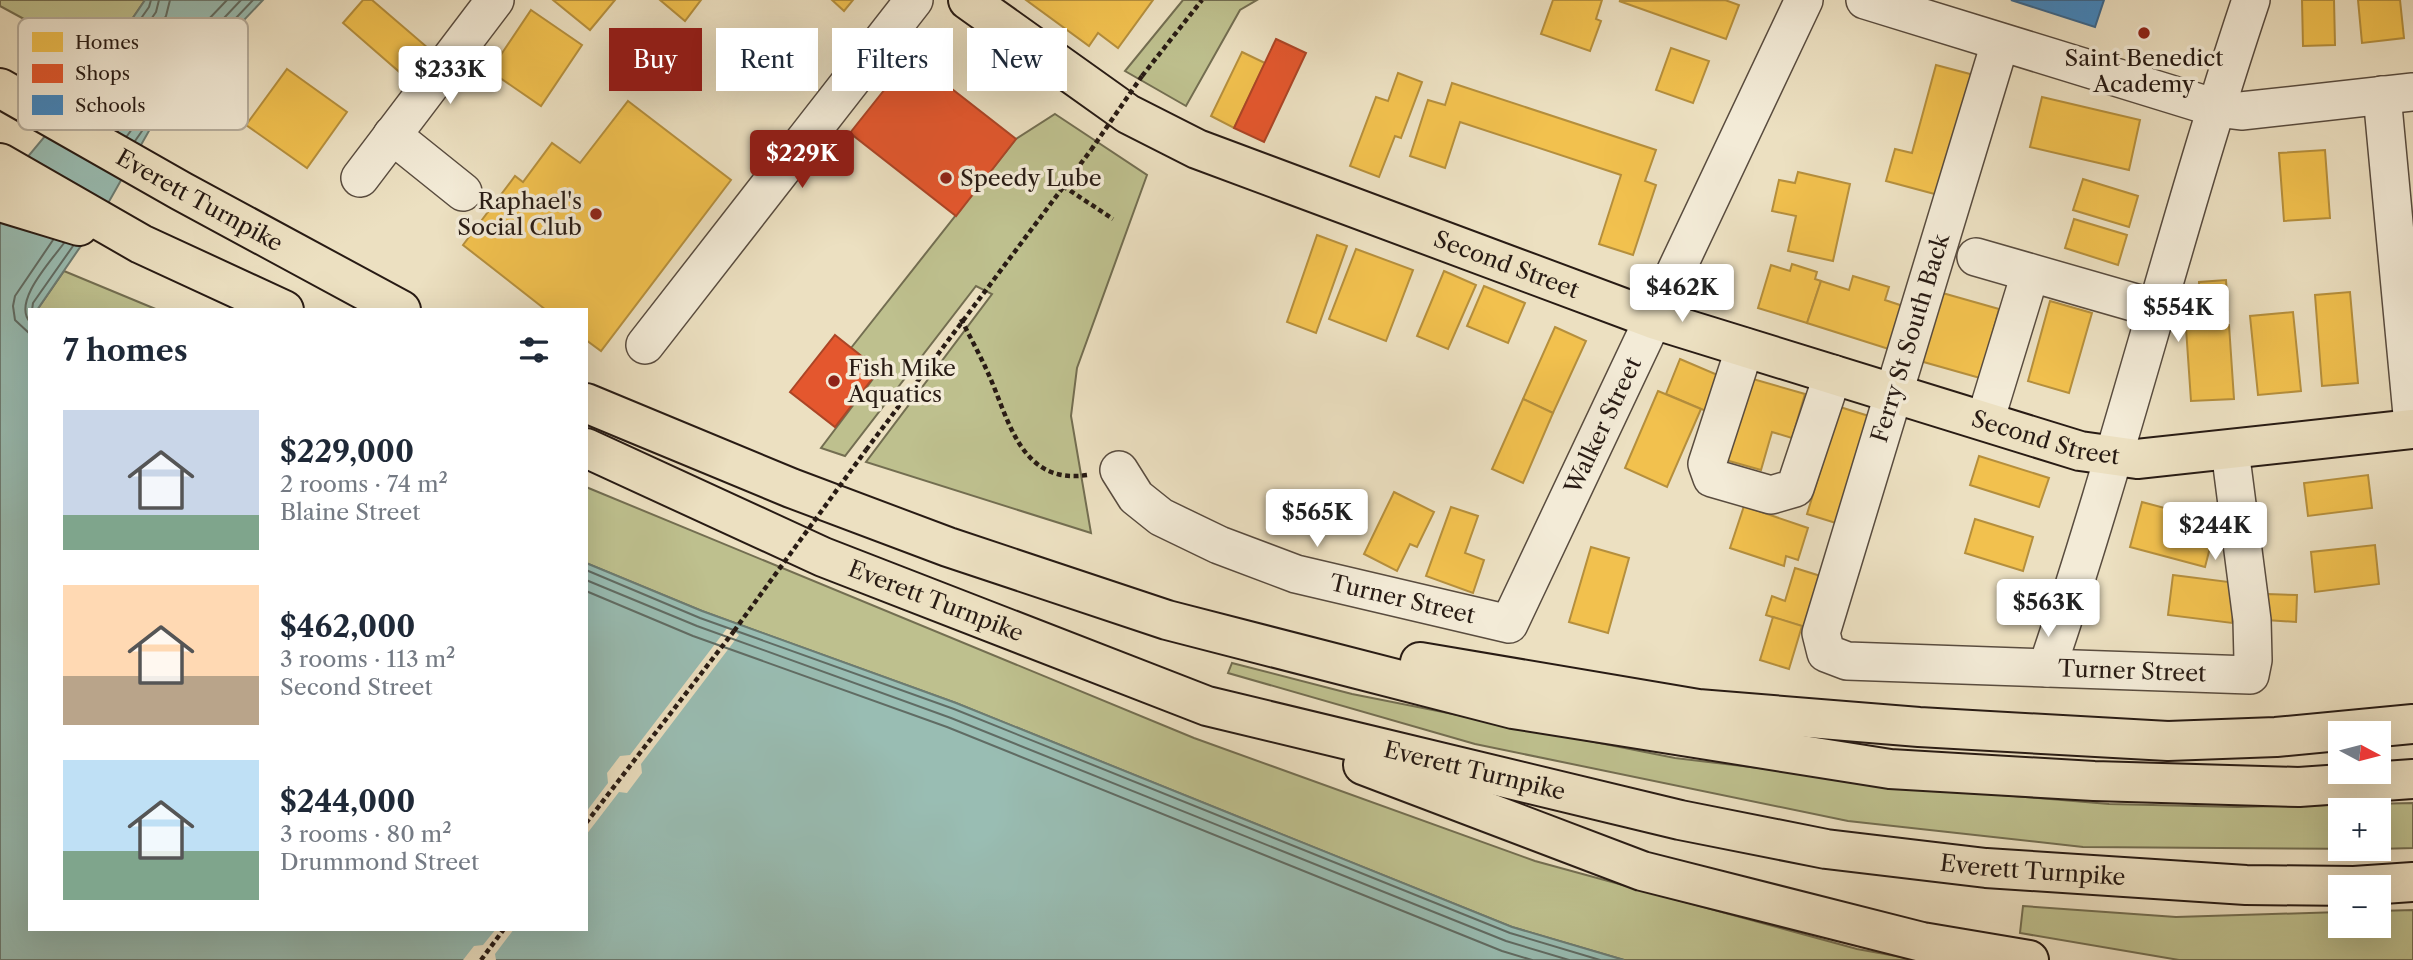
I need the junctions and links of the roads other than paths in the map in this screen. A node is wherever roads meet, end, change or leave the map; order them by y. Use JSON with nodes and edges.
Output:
{"nodes":[{"id":1,"x":495,"y":0,"type":"edge"},
{"id":2,"x":914,"y":0,"type":"edge"},
{"id":3,"x":968,"y":0,"type":"edge"},
{"id":4,"x":1804,"y":0,"type":"edge"},
{"id":5,"x":1865,"y":0,"type":"edge"},
{"id":6,"x":2250,"y":0,"type":"edge"},
{"id":7,"x":2000,"y":43,"type":"junction"},
{"id":8,"x":0,"y":88,"type":"edge"},
{"id":9,"x":2397,"y":93,"type":"edge"},
{"id":10,"x":18,"y":98,"type":"edge"},
{"id":11,"x":2216,"y":108,"type":"junction"},
{"id":12,"x":74,"y":130,"type":"edge"},
{"id":13,"x":392,"y":135,"type":"junction"},
{"id":14,"x":0,"y":163,"type":"edge"},
{"id":15,"x":360,"y":178,"type":"dead end"},
{"id":16,"x":463,"y":192,"type":"dead end"},
{"id":17,"x":0,"y":202,"type":"edge"},
{"id":18,"x":141,"y":244,"type":"junction"},
{"id":19,"x":1976,"y":257,"type":"dead end"},
{"id":20,"x":2030,"y":274,"type":"junction"},
{"id":21,"x":280,"y":308,"type":"edge"},
{"id":22,"x":397,"y":308,"type":"edge"},
{"id":23,"x":2157,"y":309,"type":"junction"},
{"id":24,"x":1653,"y":319,"type":"junction"},
{"id":25,"x":645,"y":345,"type":"dead end"},
{"id":26,"x":1745,"y":347,"type":"junction"},
{"id":27,"x":1833,"y":374,"type":"junction"},
{"id":28,"x":1893,"y":392,"type":"junction"},
{"id":29,"x":588,"y":404,"type":"edge"},
{"id":30,"x":1985,"y":421,"type":"junction"},
{"id":31,"x":2413,"y":427,"type":"edge"},
{"id":32,"x":588,"y":449,"type":"edge"},
{"id":33,"x":2230,"y":450,"type":"junction"},
{"id":34,"x":2113,"y":457,"type":"junction"},
{"id":35,"x":1119,"y":470,"type":"road end"},
{"id":36,"x":1167,"y":621,"type":"junction"},
{"id":37,"x":1509,"y":624,"type":"joint"},
{"id":38,"x":1821,"y":633,"type":"joint"},
{"id":39,"x":2047,"y":668,"type":"junction"},
{"id":40,"x":1207,"y":706,"type":"junction"},
{"id":41,"x":2413,"y":724,"type":"edge"},
{"id":42,"x":2413,"y":779,"type":"edge"},
{"id":43,"x":2413,"y":882,"type":"edge"},
{"id":44,"x":2029,"y":960,"type":"edge"}],
"edges":[{"from":1,"to":13,"type":"street"},
{"from":2,"to":25,"type":"street"},
{"from":3,"to":24,"type":"main road","name":"Second Street"},
{"from":4,"to":24,"type":"street","name":"Walker Street"},
{"from":5,"to":7,"type":"street"},
{"from":6,"to":11,"type":"street"},
{"from":7,"to":11,"type":"street"},
{"from":7,"to":28,"type":"street","name":"Ferry St South Back"},
{"from":8,"to":10,"type":"main road","name":"Everett Turnpike"},
{"from":9,"to":11,"type":"street"},
{"from":9,"to":31,"type":"street"},
{"from":11,"to":23,"type":"street"},
{"from":12,"to":22,"type":"main road","name":"Everett Turnpike"},
{"from":13,"to":15,"type":"street"},
{"from":13,"to":16,"type":"street"},
{"from":14,"to":18,"type":"main road"},
{"from":17,"to":18,"type":"main road"},
{"from":18,"to":21,"type":"main road"},
{"from":19,"to":20,"type":"street"},
{"from":20,"to":23,"type":"street"},
{"from":20,"to":30,"type":"street"},
{"from":23,"to":34,"type":"street"},
{"from":24,"to":26,"type":"main road","name":"Second Street"},
{"from":24,"to":37,"type":"street","name":"Walker Street"},
{"from":26,"to":27,"type":"main road","name":"Second Street"},
{"from":26,"to":27,"type":"street"},
{"from":27,"to":28,"type":"main road","name":"Second Street"},
{"from":28,"to":30,"type":"main road","name":"Second Street"},
{"from":28,"to":38,"type":"street","name":"Ferry St South Back"},
{"from":29,"to":36,"type":"main road"},
{"from":30,"to":34,"type":"main road","name":"Second Street"},
{"from":31,"to":33,"type":"main road","name":"Second Street"},
{"from":32,"to":40,"type":"main road","name":"Everett Turnpike"},
{"from":33,"to":34,"type":"main road","name":"Second Street"},
{"from":33,"to":39,"type":"street","name":"Turner Street"},
{"from":34,"to":39,"type":"street"},
{"from":35,"to":37,"type":"street","name":"Turner Street"},
{"from":36,"to":41,"type":"main road"},
{"from":36,"to":42,"type":"main road"},
{"from":38,"to":39,"type":"street","name":"Turner Street"},
{"from":40,"to":43,"type":"main road","name":"Everett Turnpike"},
{"from":40,"to":44,"type":"main road"}]}
